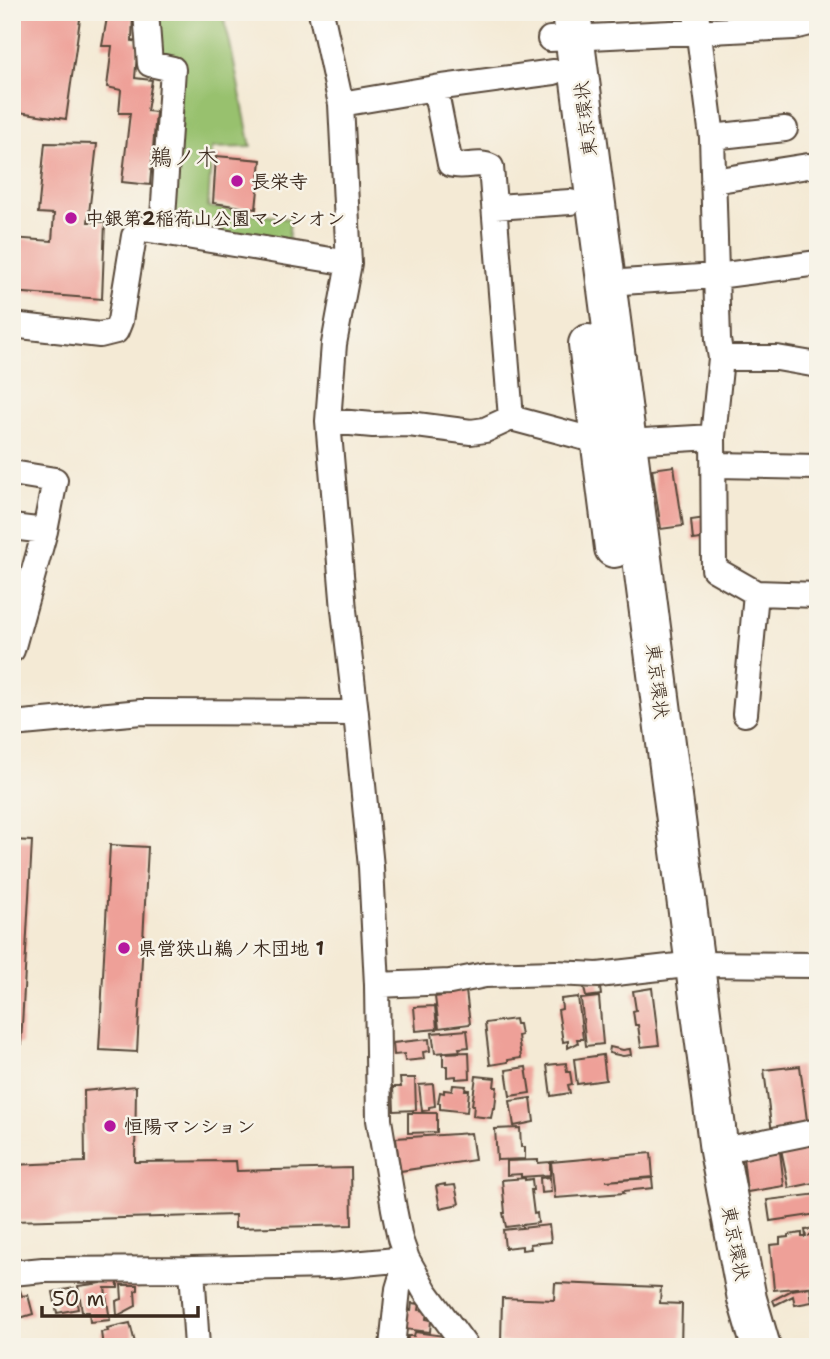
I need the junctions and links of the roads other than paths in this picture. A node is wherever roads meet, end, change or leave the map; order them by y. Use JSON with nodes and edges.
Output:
{"nodes":[{"id":1,"x":146,"y":12,"type":"edge"},
{"id":2,"x":321,"y":12,"type":"edge"},
{"id":3,"x":818,"y":21,"type":"edge"},
{"id":4,"x":697,"y":22,"type":"edge"},
{"id":5,"x":559,"y":34,"type":"edge"},
{"id":6,"x":435,"y":88,"type":"junction"},
{"id":7,"x":341,"y":104,"type":"junction"},
{"id":8,"x":785,"y":129,"type":"dead end"},
{"id":9,"x":712,"y":137,"type":"junction"},
{"id":10,"x":808,"y":166,"type":"dead end"},
{"id":11,"x":713,"y":181,"type":"junction"},
{"id":12,"x":570,"y":202,"type":"junction"},
{"id":13,"x":495,"y":207,"type":"junction"},
{"id":14,"x":162,"y":232,"type":"junction"},
{"id":15,"x":349,"y":263,"type":"junction"},
{"id":16,"x":818,"y":263,"type":"edge"},
{"id":17,"x":717,"y":276,"type":"junction"},
{"id":18,"x":606,"y":283,"type":"junction"},
{"id":19,"x":12,"y":325,"type":"edge"},
{"id":20,"x":721,"y":358,"type":"junction"},
{"id":21,"x":818,"y":365,"type":"edge"},
{"id":22,"x":511,"y":418,"type":"junction"},
{"id":23,"x":328,"y":421,"type":"junction"},
{"id":24,"x":713,"y":438,"type":"junction"},
{"id":25,"x":613,"y":441,"type":"junction"},
{"id":26,"x":715,"y":465,"type":"junction"},
{"id":27,"x":818,"y":467,"type":"edge"},
{"id":28,"x":12,"y":473,"type":"edge"},
{"id":29,"x":12,"y":527,"type":"edge"},
{"id":30,"x":45,"y":531,"type":"junction"},
{"id":31,"x":755,"y":593,"type":"junction"},
{"id":32,"x":818,"y":595,"type":"edge"},
{"id":33,"x":12,"y":650,"type":"edge"},
{"id":34,"x":356,"y":713,"type":"junction"},
{"id":35,"x":745,"y":714,"type":"dead end"},
{"id":36,"x":12,"y":724,"type":"edge"},
{"id":37,"x":683,"y":965,"type":"junction"},
{"id":38,"x":818,"y":965,"type":"edge"},
{"id":39,"x":377,"y":985,"type":"junction"},
{"id":40,"x":818,"y":1131,"type":"edge"},
{"id":41,"x":719,"y":1151,"type":"junction"},
{"id":42,"x":407,"y":1259,"type":"junction"},
{"id":43,"x":192,"y":1269,"type":"junction"},
{"id":44,"x":12,"y":1273,"type":"edge"},
{"id":45,"x":197,"y":1347,"type":"edge"},
{"id":46,"x":392,"y":1347,"type":"edge"},
{"id":47,"x":466,"y":1347,"type":"edge"},
{"id":48,"x":737,"y":1347,"type":"edge"},
{"id":49,"x":761,"y":1347,"type":"edge"}],
"edges":[{"from":1,"to":14,"type":"street"},
{"from":2,"to":7,"type":"street"},
{"from":3,"to":4,"type":"street"},
{"from":4,"to":5,"type":"street"},
{"from":4,"to":9,"type":"street"},
{"from":5,"to":6,"type":"street"},
{"from":5,"to":12,"type":"highway","name":"東京環状"},
{"from":5,"to":18,"type":"highway","name":"東京環状"},
{"from":6,"to":7,"type":"street"},
{"from":6,"to":13,"type":"street"},
{"from":7,"to":15,"type":"street"},
{"from":8,"to":9,"type":"street"},
{"from":9,"to":11,"type":"street"},
{"from":10,"to":11,"type":"street"},
{"from":11,"to":17,"type":"street"},
{"from":12,"to":13,"type":"street"},
{"from":12,"to":25,"type":"highway","name":"東京環状"},
{"from":13,"to":22,"type":"street"},
{"from":14,"to":15,"type":"street"},
{"from":14,"to":19,"type":"street"},
{"from":15,"to":23,"type":"street"},
{"from":16,"to":17,"type":"street"},
{"from":17,"to":18,"type":"street"},
{"from":17,"to":20,"type":"street"},
{"from":18,"to":25,"type":"highway","name":"東京環状"},
{"from":20,"to":21,"type":"street"},
{"from":20,"to":24,"type":"street"},
{"from":22,"to":23,"type":"street"},
{"from":22,"to":25,"type":"street"},
{"from":23,"to":34,"type":"street"},
{"from":24,"to":25,"type":"street"},
{"from":24,"to":26,"type":"street"},
{"from":25,"to":37,"type":"highway","name":"東京環状"},
{"from":26,"to":27,"type":"street"},
{"from":26,"to":31,"type":"street"},
{"from":28,"to":30,"type":"street"},
{"from":29,"to":30,"type":"street"},
{"from":30,"to":33,"type":"street"},
{"from":31,"to":32,"type":"street"},
{"from":31,"to":35,"type":"street"},
{"from":34,"to":36,"type":"street"},
{"from":34,"to":39,"type":"street"},
{"from":37,"to":38,"type":"street"},
{"from":37,"to":39,"type":"street"},
{"from":37,"to":41,"type":"highway","name":"東京環状"},
{"from":37,"to":48,"type":"highway","name":"東京環状"},
{"from":39,"to":42,"type":"street"},
{"from":40,"to":41,"type":"street"},
{"from":41,"to":49,"type":"highway","name":"東京環状"},
{"from":42,"to":43,"type":"street"},
{"from":42,"to":46,"type":"street"},
{"from":42,"to":47,"type":"street"},
{"from":43,"to":44,"type":"street"},
{"from":43,"to":45,"type":"street"}]}
